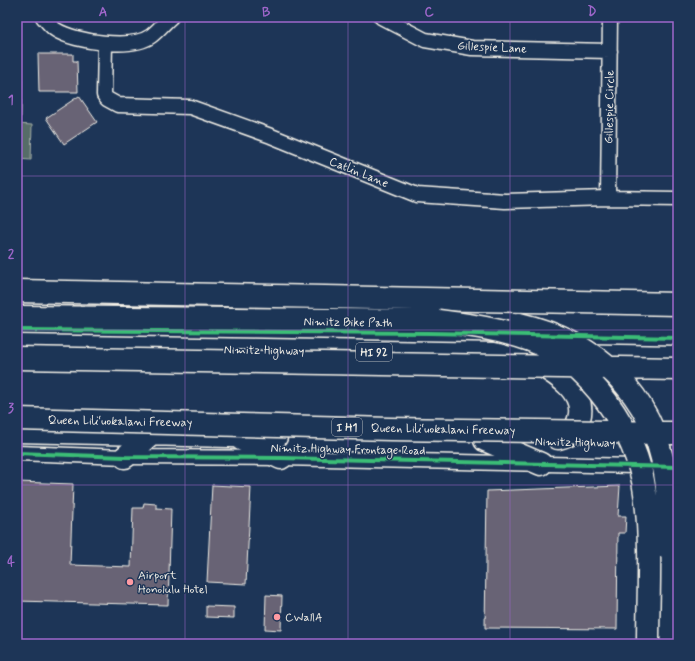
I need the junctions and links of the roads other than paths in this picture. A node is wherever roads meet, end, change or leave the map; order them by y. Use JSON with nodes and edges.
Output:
{"nodes":[{"id":1,"x":43,"y":17,"type":"edge"},
{"id":2,"x":171,"y":17,"type":"edge"},
{"id":3,"x":381,"y":17,"type":"edge"},
{"id":4,"x":610,"y":17,"type":"edge"},
{"id":5,"x":105,"y":43,"type":"junction"},
{"id":6,"x":610,"y":51,"type":"junction"},
{"id":7,"x":608,"y":198,"type":"junction"},
{"id":8,"x":678,"y":199,"type":"edge"},
{"id":9,"x":17,"y":291,"type":"edge"},
{"id":10,"x":678,"y":304,"type":"edge"},
{"id":11,"x":17,"y":317,"type":"edge"},
{"id":12,"x":438,"y":321,"type":"junction"},
{"id":13,"x":17,"y":346,"type":"edge"},
{"id":14,"x":523,"y":354,"type":"junction"},
{"id":15,"x":678,"y":357,"type":"edge"},
{"id":16,"x":17,"y":358,"type":"edge"},
{"id":17,"x":678,"y":370,"type":"edge"},
{"id":18,"x":17,"y":419,"type":"edge"},
{"id":19,"x":17,"y":431,"type":"edge"},
{"id":20,"x":678,"y":433,"type":"edge"},
{"id":21,"x":152,"y":434,"type":"junction"},
{"id":22,"x":234,"y":436,"type":"junction"},
{"id":23,"x":485,"y":440,"type":"junction"},
{"id":24,"x":545,"y":441,"type":"junction"},
{"id":25,"x":678,"y":443,"type":"edge"},
{"id":26,"x":17,"y":453,"type":"edge"},
{"id":27,"x":125,"y":457,"type":"junction"},
{"id":28,"x":281,"y":458,"type":"junction"},
{"id":29,"x":541,"y":464,"type":"junction"},
{"id":30,"x":678,"y":466,"type":"edge"},
{"id":31,"x":678,"y":478,"type":"edge"},
{"id":32,"x":648,"y":644,"type":"edge"},
{"id":33,"x":664,"y":644,"type":"edge"},
{"id":34,"x":668,"y":644,"type":"edge"}],
"edges":[{"from":1,"to":5,"type":"street"},
{"from":2,"to":5,"type":"street"},
{"from":3,"to":6,"type":"street","name":"Gillespie Lane"},
{"from":4,"to":6,"type":"street","name":"Gillespie Circle"},
{"from":5,"to":7,"type":"street","name":"Catlin Lane"},
{"from":6,"to":7,"type":"street","name":"Gillespie Circle"},
{"from":7,"to":8,"type":"street","name":"Catlin Lane"},
{"from":9,"to":10,"type":"main road"},
{"from":11,"to":12,"type":"main road"},
{"from":12,"to":32,"type":"main road","bridge":true},
{"from":12,"to":33,"type":"main road","bridge":true},
{"from":13,"to":14,"type":"main road","name":"Nimitz Highway","number":"HI 92"},
{"from":14,"to":15,"type":"main road","name":"Nimitz Highway","number":"HI 92"},
{"from":14,"to":24,"type":"main road"},
{"from":16,"to":17,"type":"main road","bridge":true},
{"from":18,"to":20,"type":"main road","name":"Queen Liliʻuokalani Freeway","number":"I H1","bridge":true},
{"from":19,"to":21,"type":"main road","name":"Nimitz Highway"},
{"from":21,"to":22,"type":"main road","name":"Nimitz Highway"},
{"from":21,"to":27,"type":"main road"},
{"from":22,"to":23,"type":"main road","name":"Nimitz Highway"},
{"from":22,"to":28,"type":"main road"},
{"from":23,"to":24,"type":"main road","name":"Nimitz Highway"},
{"from":23,"to":29,"type":"main road"},
{"from":24,"to":25,"type":"main road","name":"Nimitz Highway"},
{"from":26,"to":27,"type":"street","name":"Nimitz Highway Frontage Road"},
{"from":27,"to":28,"type":"street","name":"Nimitz Highway Frontage Road"},
{"from":28,"to":29,"type":"street","name":"Nimitz Highway Frontage Road"},
{"from":29,"to":30,"type":"street","name":"Nimitz Highway Frontage Road"},
{"from":31,"to":34,"type":"street"}]}
